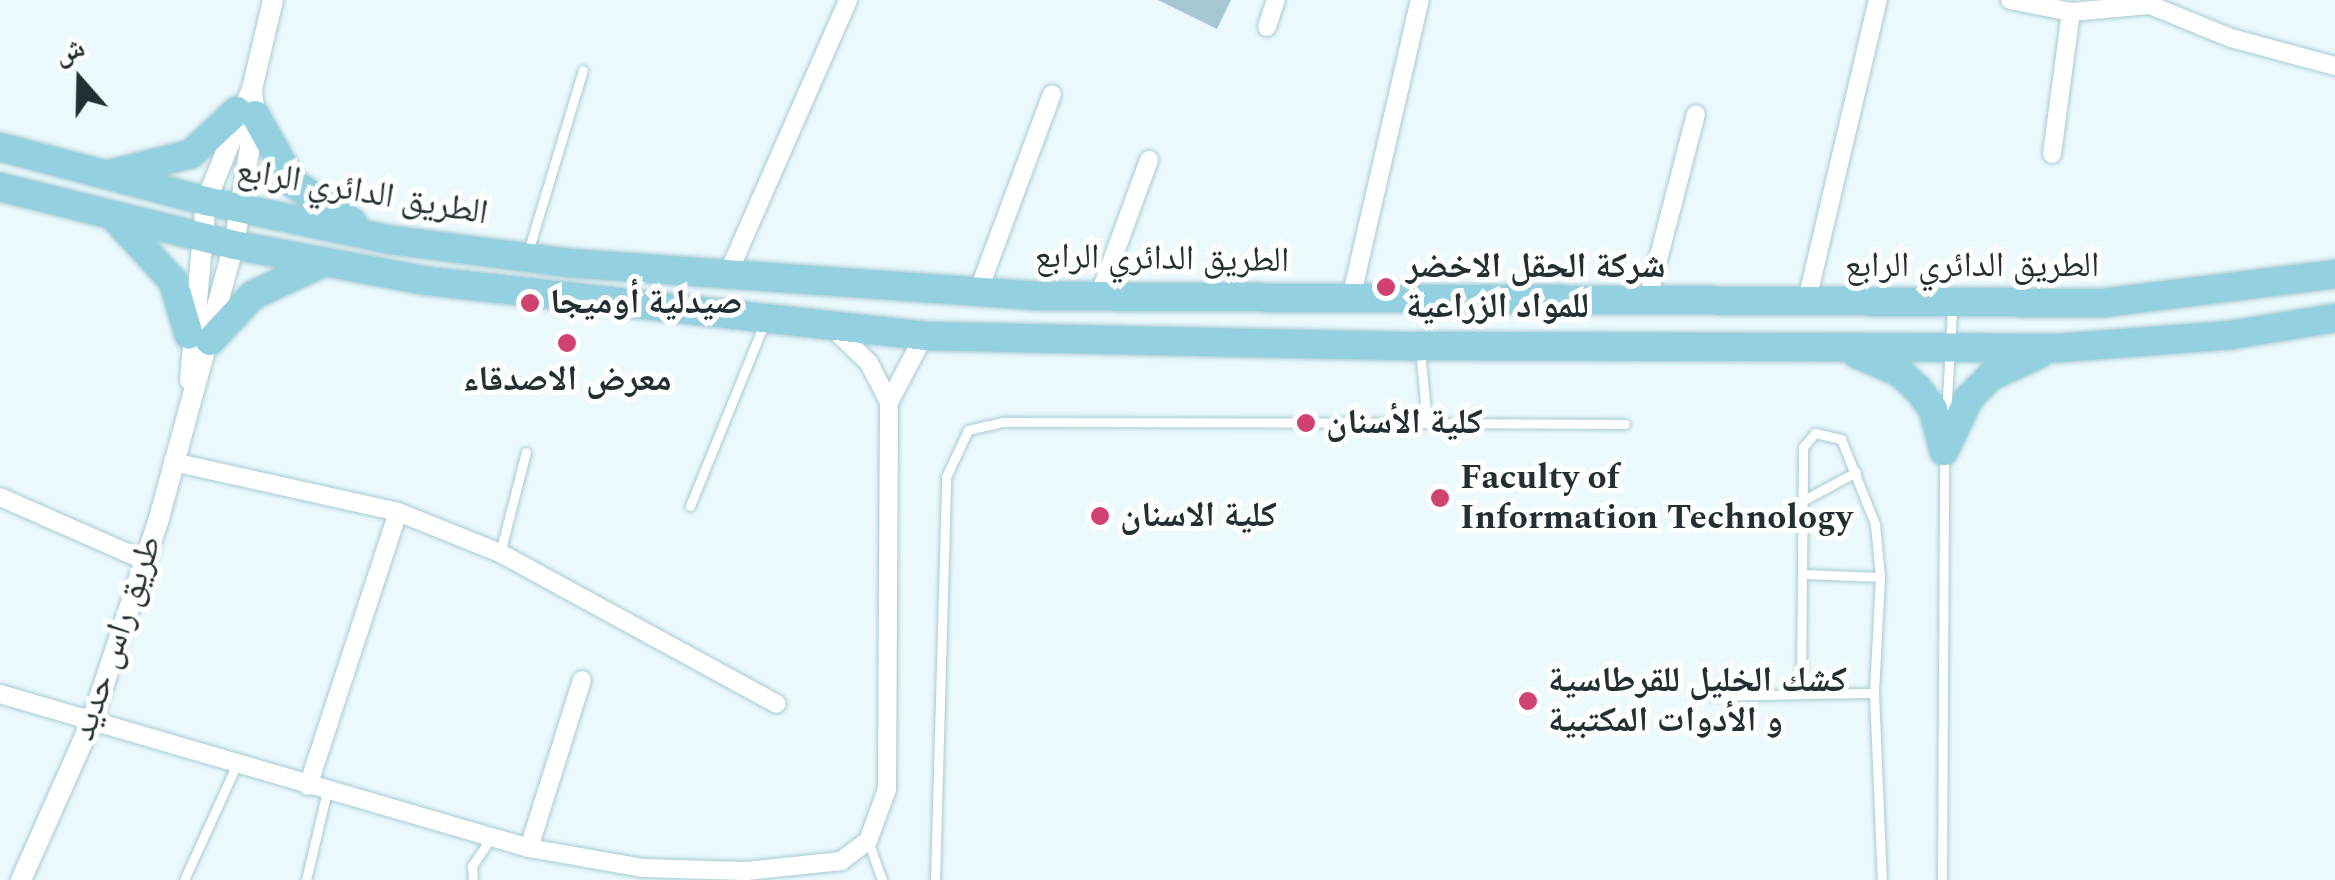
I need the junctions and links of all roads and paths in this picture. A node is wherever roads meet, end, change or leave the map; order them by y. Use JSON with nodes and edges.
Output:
{"nodes":[{"id":1,"x":274,"y":0,"type":"edge"},
{"id":2,"x":848,"y":0,"type":"edge"},
{"id":3,"x":1276,"y":0,"type":"edge"},
{"id":4,"x":1420,"y":0,"type":"edge"},
{"id":5,"x":1878,"y":0,"type":"edge"},
{"id":6,"x":2010,"y":0,"type":"edge"},
{"id":7,"x":2128,"y":2,"type":"edge"},
{"id":8,"x":2071,"y":12,"type":"junction"},
{"id":9,"x":1266,"y":28,"type":"dead end"},
{"id":10,"x":2335,"y":66,"type":"edge"},
{"id":11,"x":584,"y":70,"type":"dead end"},
{"id":12,"x":1052,"y":94,"type":"dead end"},
{"id":13,"x":248,"y":105,"type":"junction"},
{"id":14,"x":1696,"y":114,"type":"dead end"},
{"id":15,"x":0,"y":147,"type":"edge"},
{"id":16,"x":2052,"y":154,"type":"dead end"},
{"id":17,"x":1149,"y":160,"type":"dead end"},
{"id":18,"x":98,"y":175,"type":"junction"},
{"id":19,"x":0,"y":187,"type":"edge"},
{"id":20,"x":206,"y":202,"type":"junction"},
{"id":21,"x":242,"y":208,"type":"junction"},
{"id":22,"x":110,"y":215,"type":"junction"},
{"id":23,"x":199,"y":237,"type":"junction"},
{"id":24,"x":391,"y":240,"type":"junction"},
{"id":25,"x":234,"y":245,"type":"junction"},
{"id":26,"x":526,"y":258,"type":"junction"},
{"id":27,"x":322,"y":263,"type":"junction"},
{"id":28,"x":2335,"y":274,"type":"edge"},
{"id":29,"x":727,"y":276,"type":"junction"},
{"id":30,"x":978,"y":292,"type":"junction"},
{"id":31,"x":1099,"y":296,"type":"junction"},
{"id":32,"x":1351,"y":298,"type":"junction"},
{"id":33,"x":1646,"y":302,"type":"junction"},
{"id":34,"x":1806,"y":304,"type":"junction"},
{"id":35,"x":1952,"y":305,"type":"junction"},
{"id":36,"x":2335,"y":318,"type":"edge"},
{"id":37,"x":766,"y":322,"type":"junction"},
{"id":38,"x":835,"y":330,"type":"junction"},
{"id":39,"x":924,"y":336,"type":"junction"},
{"id":40,"x":199,"y":338,"type":"junction"},
{"id":41,"x":1420,"y":346,"type":"junction"},
{"id":42,"x":1951,"y":347,"type":"junction"},
{"id":43,"x":1836,"y":348,"type":"junction"},
{"id":44,"x":2060,"y":348,"type":"junction"},
{"id":45,"x":889,"y":402,"type":"junction"},
{"id":46,"x":1427,"y":424,"type":"junction"},
{"id":47,"x":1625,"y":424,"type":"dead end"},
{"id":48,"x":526,"y":452,"type":"dead end"},
{"id":49,"x":1944,"y":452,"type":"junction"},
{"id":50,"x":174,"y":462,"type":"junction"},
{"id":51,"x":1856,"y":472,"type":"junction"},
{"id":52,"x":0,"y":496,"type":"edge"},
{"id":53,"x":1804,"y":500,"type":"junction"},
{"id":54,"x":690,"y":506,"type":"dead end"},
{"id":55,"x":398,"y":512,"type":"junction"},
{"id":56,"x":500,"y":553,"type":"junction"},
{"id":57,"x":146,"y":561,"type":"junction"},
{"id":58,"x":1803,"y":574,"type":"junction"},
{"id":59,"x":1880,"y":577,"type":"junction"},
{"id":60,"x":582,"y":680,"type":"dead end"},
{"id":61,"x":1801,"y":690,"type":"junction"},
{"id":62,"x":1874,"y":693,"type":"junction"},
{"id":63,"x":0,"y":694,"type":"edge"},
{"id":64,"x":1713,"y":696,"type":"dead end"},
{"id":65,"x":777,"y":704,"type":"dead end"},
{"id":66,"x":91,"y":723,"type":"junction"},
{"id":67,"x":236,"y":766,"type":"junction"},
{"id":68,"x":308,"y":786,"type":"junction"},
{"id":69,"x":327,"y":791,"type":"junction"},
{"id":70,"x":491,"y":838,"type":"junction"},
{"id":71,"x":868,"y":841,"type":"junction"},
{"id":72,"x":529,"y":848,"type":"junction"},
{"id":73,"x":22,"y":880,"type":"edge"},
{"id":74,"x":184,"y":880,"type":"edge"},
{"id":75,"x":306,"y":880,"type":"edge"},
{"id":76,"x":473,"y":880,"type":"edge"},
{"id":77,"x":882,"y":880,"type":"edge"},
{"id":78,"x":936,"y":880,"type":"edge"},
{"id":79,"x":1882,"y":880,"type":"edge"},
{"id":80,"x":1942,"y":880,"type":"edge"}],
"edges":[{"from":1,"to":13,"type":"street","name":"طريق راس حديد"},
{"from":2,"to":29,"type":"street"},
{"from":3,"to":9,"type":"street"},
{"from":4,"to":32,"type":"street"},
{"from":5,"to":34,"type":"street"},
{"from":6,"to":8,"type":"street"},
{"from":7,"to":8,"type":"street"},
{"from":7,"to":10,"type":"street"},
{"from":8,"to":16,"type":"street"},
{"from":11,"to":26,"type":"lane"},
{"from":12,"to":30,"type":"street"},
{"from":13,"to":18,"type":"main road"},
{"from":13,"to":20,"type":"street","name":"طريق راس حديد"},
{"from":13,"to":21,"type":"street","name":"طريق راس حديد"},
{"from":13,"to":24,"type":"main road"},
{"from":14,"to":33,"type":"street"},
{"from":15,"to":18,"type":"main road","name":"الطريق الدائري الرابع"},
{"from":17,"to":31,"type":"street"},
{"from":18,"to":20,"type":"main road","name":"الطريق الدائري الرابع"},
{"from":19,"to":22,"type":"main road"},
{"from":20,"to":21,"type":"main road","name":"الطريق الدائري الرابع"},
{"from":20,"to":23,"type":"street","name":"طريق راس حديد"},
{"from":21,"to":24,"type":"main road","name":"الطريق الدائري الرابع"},
{"from":21,"to":25,"type":"street","name":"طريق راس حديد"},
{"from":22,"to":23,"type":"main road"},
{"from":22,"to":40,"type":"main road"},
{"from":23,"to":25,"type":"main road"},
{"from":23,"to":40,"type":"street","name":"طريق راس حديد"},
{"from":24,"to":26,"type":"main road","name":"الطريق الدائري الرابع"},
{"from":25,"to":27,"type":"main road"},
{"from":25,"to":40,"type":"street","name":"طريق راس حديد"},
{"from":26,"to":29,"type":"main road","name":"الطريق الدائري الرابع"},
{"from":27,"to":37,"type":"main road"},
{"from":27,"to":40,"type":"main road"},
{"from":28,"to":35,"type":"main road","name":"الطريق الدائري الرابع"},
{"from":29,"to":30,"type":"main road","name":"الطريق الدائري الرابع"},
{"from":30,"to":31,"type":"main road","name":"الطريق الدائري الرابع"},
{"from":31,"to":32,"type":"main road","name":"الطريق الدائري الرابع"},
{"from":32,"to":33,"type":"main road","name":"الطريق الدائري الرابع"},
{"from":33,"to":34,"type":"main road","name":"الطريق الدائري الرابع"},
{"from":34,"to":35,"type":"main road","name":"الطريق الدائري الرابع"},
{"from":35,"to":42,"type":"lane"},
{"from":36,"to":44,"type":"main road"},
{"from":37,"to":38,"type":"main road"},
{"from":37,"to":54,"type":"lane"},
{"from":38,"to":39,"type":"main road"},
{"from":38,"to":45,"type":"street"},
{"from":39,"to":41,"type":"main road"},
{"from":39,"to":45,"type":"street"},
{"from":40,"to":50,"type":"street","name":"طريق راس حديد"},
{"from":41,"to":43,"type":"main road"},
{"from":41,"to":46,"type":"lane"},
{"from":42,"to":43,"type":"main road"},
{"from":42,"to":44,"type":"main road"},
{"from":42,"to":49,"type":"lane"},
{"from":43,"to":49,"type":"main road"},
{"from":44,"to":49,"type":"main road"},
{"from":45,"to":71,"type":"street"},
{"from":46,"to":47,"type":"lane"},
{"from":46,"to":78,"type":"lane"},
{"from":48,"to":56,"type":"lane"},
{"from":49,"to":80,"type":"lane"},
{"from":50,"to":55,"type":"street"},
{"from":50,"to":57,"type":"street","name":"طريق راس حديد"},
{"from":51,"to":53,"type":"lane"},
{"from":51,"to":53,"type":"lane"},
{"from":51,"to":59,"type":"lane"},
{"from":52,"to":57,"type":"street"},
{"from":53,"to":58,"type":"lane"},
{"from":55,"to":56,"type":"street"},
{"from":55,"to":68,"type":"street"},
{"from":56,"to":65,"type":"street"},
{"from":57,"to":66,"type":"street","name":"طريق راس حديد"},
{"from":58,"to":59,"type":"lane"},
{"from":58,"to":61,"type":"lane"},
{"from":59,"to":62,"type":"lane"},
{"from":60,"to":72,"type":"street"},
{"from":61,"to":62,"type":"lane"},
{"from":61,"to":64,"type":"lane"},
{"from":62,"to":79,"type":"lane"},
{"from":63,"to":66,"type":"street"},
{"from":66,"to":67,"type":"street"},
{"from":66,"to":73,"type":"street","name":"طريق راس حديد"},
{"from":67,"to":68,"type":"street"},
{"from":67,"to":74,"type":"lane"},
{"from":68,"to":69,"type":"street"},
{"from":69,"to":70,"type":"street"},
{"from":69,"to":75,"type":"lane"},
{"from":70,"to":72,"type":"street"},
{"from":70,"to":76,"type":"lane"},
{"from":71,"to":72,"type":"street"},
{"from":71,"to":77,"type":"lane"}]}
